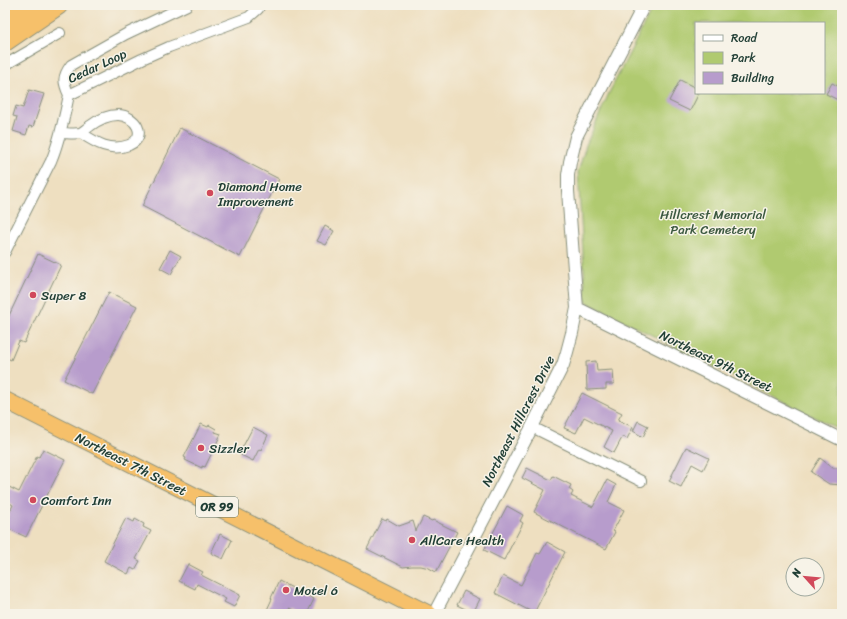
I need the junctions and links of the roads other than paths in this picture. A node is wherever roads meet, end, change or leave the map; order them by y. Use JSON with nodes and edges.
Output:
{"nodes":[{"id":1,"x":34,"y":5,"type":"edge"},
{"id":2,"x":59,"y":5,"type":"edge"},
{"id":3,"x":187,"y":5,"type":"edge"},
{"id":4,"x":260,"y":5,"type":"edge"},
{"id":5,"x":644,"y":5,"type":"edge"},
{"id":6,"x":5,"y":21,"type":"edge"},
{"id":7,"x":60,"y":33,"type":"dead end"},
{"id":8,"x":5,"y":42,"type":"edge"},
{"id":9,"x":5,"y":66,"type":"edge"},
{"id":10,"x":69,"y":95,"type":"junction"},
{"id":11,"x":61,"y":133,"type":"junction"},
{"id":12,"x":80,"y":133,"type":"junction"},
{"id":13,"x":5,"y":252,"type":"edge"},
{"id":14,"x":577,"y":308,"type":"junction"},
{"id":15,"x":5,"y":400,"type":"edge"},
{"id":16,"x":532,"y":427,"type":"junction"},
{"id":17,"x":842,"y":440,"type":"edge"},
{"id":18,"x":641,"y":481,"type":"dead end"},
{"id":19,"x":429,"y":614,"type":"edge"},
{"id":20,"x":434,"y":614,"type":"edge"}],
"edges":[{"from":1,"to":6,"type":"highway"},
{"from":2,"to":8,"type":"highway"},
{"from":3,"to":10,"type":"street","name":"Cedar Loop"},
{"from":4,"to":10,"type":"street","name":"Cedar Loop"},
{"from":5,"to":14,"type":"street","name":"Northeast Hillcrest Drive"},
{"from":7,"to":9,"type":"street"},
{"from":10,"to":11,"type":"street"},
{"from":11,"to":12,"type":"street"},
{"from":11,"to":13,"type":"street"},
{"from":12,"to":12,"type":"street"},
{"from":14,"to":16,"type":"street","name":"Northeast Hillcrest Drive"},
{"from":14,"to":17,"type":"street","name":"Northeast 9th Street"},
{"from":15,"to":19,"type":"highway","name":"Northeast 7th Street","number":"OR 99"},
{"from":16,"to":18,"type":"street"},
{"from":16,"to":20,"type":"street","name":"Northeast Hillcrest Drive"}]}
